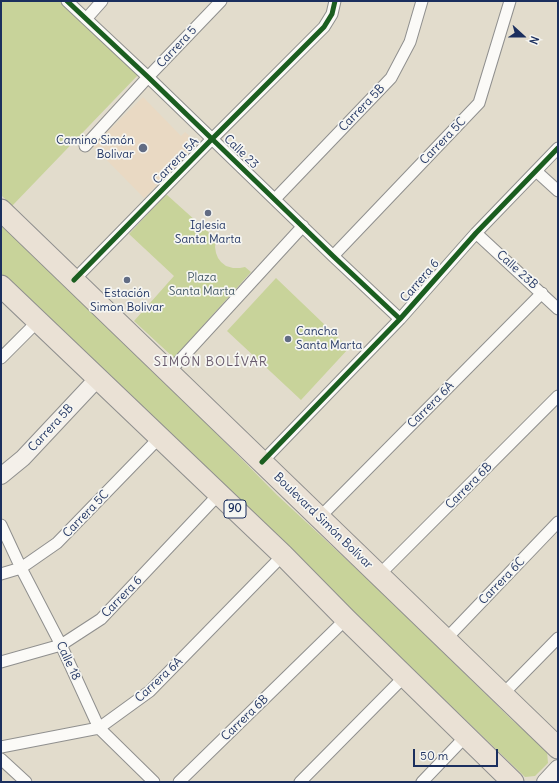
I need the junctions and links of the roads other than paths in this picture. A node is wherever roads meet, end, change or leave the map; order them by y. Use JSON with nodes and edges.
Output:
{"nodes":[{"id":1,"x":67,"y":1,"type":"edge"},
{"id":2,"x":102,"y":1,"type":"edge"},
{"id":3,"x":221,"y":1,"type":"edge"},
{"id":4,"x":335,"y":1,"type":"edge"},
{"id":5,"x":422,"y":1,"type":"edge"},
{"id":6,"x":510,"y":1,"type":"edge"},
{"id":7,"x":86,"y":19,"type":"junction"},
{"id":8,"x":148,"y":77,"type":"junction"},
{"id":9,"x":212,"y":139,"type":"junction"},
{"id":10,"x":85,"y":146,"type":"dead end"},
{"id":11,"x":558,"y":148,"type":"edge"},
{"id":12,"x":536,"y":171,"type":"junction"},
{"id":13,"x":558,"y":191,"type":"edge"},
{"id":14,"x":275,"y":200,"type":"junction"},
{"id":15,"x":1,"y":210,"type":"edge"},
{"id":16,"x":303,"y":226,"type":"junction"},
{"id":17,"x":476,"y":233,"type":"junction"},
{"id":18,"x":333,"y":256,"type":"junction"},
{"id":19,"x":74,"y":280,"type":"junction"},
{"id":20,"x":1,"y":286,"type":"edge"},
{"id":21,"x":542,"y":293,"type":"junction"},
{"id":22,"x":558,"y":308,"type":"edge"},
{"id":23,"x":400,"y":318,"type":"junction"},
{"id":24,"x":38,"y":321,"type":"junction"},
{"id":25,"x":1,"y":358,"type":"edge"},
{"id":26,"x":169,"y":372,"type":"junction"},
{"id":27,"x":98,"y":378,"type":"junction"},
{"id":28,"x":558,"y":396,"type":"edge"},
{"id":29,"x":160,"y":437,"type":"junction"},
{"id":30,"x":262,"y":462,"type":"junction"},
{"id":31,"x":1,"y":476,"type":"edge"},
{"id":32,"x":219,"y":494,"type":"junction"},
{"id":33,"x":319,"y":518,"type":"junction"},
{"id":34,"x":558,"y":522,"type":"edge"},
{"id":35,"x":1,"y":525,"type":"edge"},
{"id":36,"x":283,"y":555,"type":"junction"},
{"id":37,"x":21,"y":568,"type":"junction"},
{"id":38,"x":1,"y":574,"type":"edge"},
{"id":39,"x":379,"y":575,"type":"junction"},
{"id":40,"x":346,"y":619,"type":"junction"},
{"id":41,"x":558,"y":638,"type":"edge"},
{"id":42,"x":446,"y":639,"type":"junction"},
{"id":43,"x":61,"y":645,"type":"junction"},
{"id":44,"x":1,"y":662,"type":"edge"},
{"id":45,"x":405,"y":676,"type":"junction"},
{"id":46,"x":503,"y":694,"type":"junction"},
{"id":47,"x":99,"y":728,"type":"junction"},
{"id":48,"x":466,"y":736,"type":"junction"},
{"id":49,"x":1,"y":747,"type":"edge"},
{"id":50,"x":558,"y":748,"type":"edge"},
{"id":51,"x":1,"y":759,"type":"edge"},
{"id":52,"x":558,"y":768,"type":"edge"},
{"id":53,"x":26,"y":782,"type":"edge"},
{"id":54,"x":154,"y":782,"type":"edge"},
{"id":55,"x":179,"y":782,"type":"edge"},
{"id":56,"x":300,"y":782,"type":"edge"},
{"id":57,"x":422,"y":782,"type":"edge"},
{"id":58,"x":513,"y":782,"type":"edge"},
{"id":59,"x":545,"y":782,"type":"edge"}],
"edges":[{"from":1,"to":7,"type":"street","name":"Calle 23"},
{"from":2,"to":7,"type":"street"},
{"from":3,"to":8,"type":"street","name":"Carrera 5"},
{"from":4,"to":9,"type":"street","name":"Carrera 5A"},
{"from":5,"to":14,"type":"street","name":"Carrera 5B"},
{"from":6,"to":18,"type":"street","name":"Carrera 5C"},
{"from":7,"to":8,"type":"street","name":"Calle 23"},
{"from":8,"to":9,"type":"street","name":"Calle 23"},
{"from":8,"to":10,"type":"street","name":"Carrera 5"},
{"from":9,"to":14,"type":"street","name":"Calle 23"},
{"from":9,"to":19,"type":"street","name":"Carrera 5A"},
{"from":11,"to":12,"type":"street","name":"Carrera 6"},
{"from":12,"to":13,"type":"street"},
{"from":12,"to":17,"type":"street","name":"Carrera 6"},
{"from":14,"to":16,"type":"street","name":"Calle 23"},
{"from":15,"to":19,"type":"highway","name":"Boulevard Simón Bolívar"},
{"from":16,"to":18,"type":"street","name":"Calle 23"},
{"from":16,"to":26,"type":"street"},
{"from":17,"to":21,"type":"street","name":"Calle 23B"},
{"from":17,"to":23,"type":"street","name":"Carrera 6"},
{"from":18,"to":23,"type":"street","name":"Calle 23"},
{"from":19,"to":26,"type":"highway","name":"Boulevard Simón Bolívar"},
{"from":20,"to":24,"type":"highway","number":"90"},
{"from":21,"to":22,"type":"street","name":"Calle 23B"},
{"from":21,"to":33,"type":"street","name":"Carrera 6A"},
{"from":23,"to":30,"type":"street","name":"Carrera 6"},
{"from":24,"to":25,"type":"street"},
{"from":24,"to":27,"type":"highway","number":"90"},
{"from":26,"to":30,"type":"highway","name":"Boulevard Simón Bolívar"},
{"from":27,"to":29,"type":"highway","number":"90"},
{"from":27,"to":31,"type":"street","name":"Carrera 5B"},
{"from":28,"to":39,"type":"street","name":"Carrera 6B"},
{"from":29,"to":32,"type":"highway","number":"90"},
{"from":29,"to":37,"type":"street","name":"Carrera 5C"},
{"from":30,"to":33,"type":"highway","name":"Boulevard Simón Bolívar"},
{"from":32,"to":36,"type":"highway","number":"90"},
{"from":32,"to":43,"type":"street","name":"Carrera 6"},
{"from":33,"to":39,"type":"highway","name":"Boulevard Simón Bolívar"},
{"from":34,"to":42,"type":"street","name":"Carrera 6C"},
{"from":35,"to":37,"type":"street","name":"Calle 18"},
{"from":36,"to":40,"type":"highway","number":"90"},
{"from":36,"to":47,"type":"street","name":"Carrera 6A"},
{"from":37,"to":38,"type":"street","name":"Carrera 5C"},
{"from":37,"to":43,"type":"street","name":"Calle 18"},
{"from":39,"to":42,"type":"highway","name":"Boulevard Simón Bolívar"},
{"from":40,"to":45,"type":"highway","number":"90"},
{"from":40,"to":55,"type":"street","name":"Carrera 6B"},
{"from":41,"to":46,"type":"street"},
{"from":42,"to":46,"type":"highway","name":"Boulevard Simón Bolívar"},
{"from":43,"to":44,"type":"street","name":"Carrera 6"},
{"from":43,"to":47,"type":"street","name":"Calle 18"},
{"from":45,"to":48,"type":"highway","number":"90"},
{"from":45,"to":56,"type":"street"},
{"from":46,"to":50,"type":"highway","name":"Boulevard Simón Bolívar"},
{"from":47,"to":49,"type":"street","name":"Carrera 6A"},
{"from":47,"to":54,"type":"street","name":"Calle 18"},
{"from":48,"to":57,"type":"street"},
{"from":48,"to":58,"type":"highway","number":"90"},
{"from":51,"to":53,"type":"street"},
{"from":52,"to":59,"type":"street"}]}
